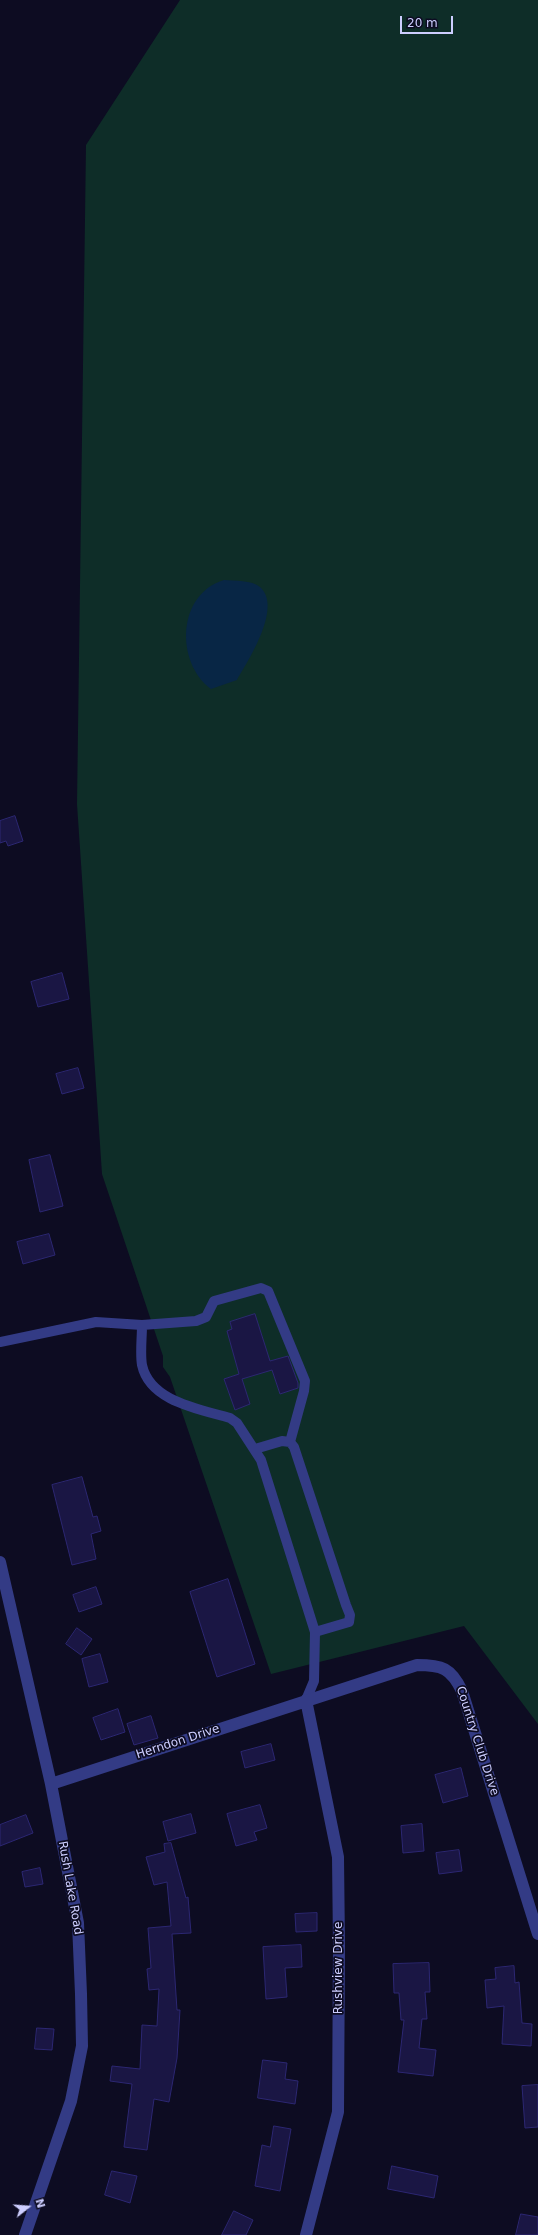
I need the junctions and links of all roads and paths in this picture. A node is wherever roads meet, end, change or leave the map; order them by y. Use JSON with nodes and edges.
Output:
{"nodes":[{"id":1,"x":142,"y":1325,"type":"junction"},
{"id":2,"x":0,"y":1342,"type":"edge"},
{"id":3,"x":290,"y":1442,"type":"junction"},
{"id":4,"x":255,"y":1449,"type":"junction"},
{"id":5,"x":0,"y":1562,"type":"edge"},
{"id":6,"x":315,"y":1632,"type":"junction"},
{"id":7,"x":306,"y":1700,"type":"junction"},
{"id":8,"x":51,"y":1784,"type":"junction"},
{"id":9,"x":538,"y":1934,"type":"edge"},
{"id":10,"x":25,"y":2235,"type":"edge"},
{"id":11,"x":306,"y":2235,"type":"edge"}],
"edges":[{"from":1,"to":2,"type":"lane"},
{"from":1,"to":3,"type":"lane"},
{"from":1,"to":4,"type":"lane"},
{"from":3,"to":4,"type":"lane"},
{"from":3,"to":6,"type":"lane"},
{"from":4,"to":6,"type":"lane"},
{"from":5,"to":8,"type":"street","name":"Rush Lake Road"},
{"from":6,"to":7,"type":"lane"},
{"from":7,"to":8,"type":"street","name":"Herndon Drive"},
{"from":7,"to":9,"type":"street","name":"Country Club Drive"},
{"from":7,"to":11,"type":"street","name":"Rushview Drive"},
{"from":8,"to":10,"type":"street","name":"Rush Lake Road"}]}
